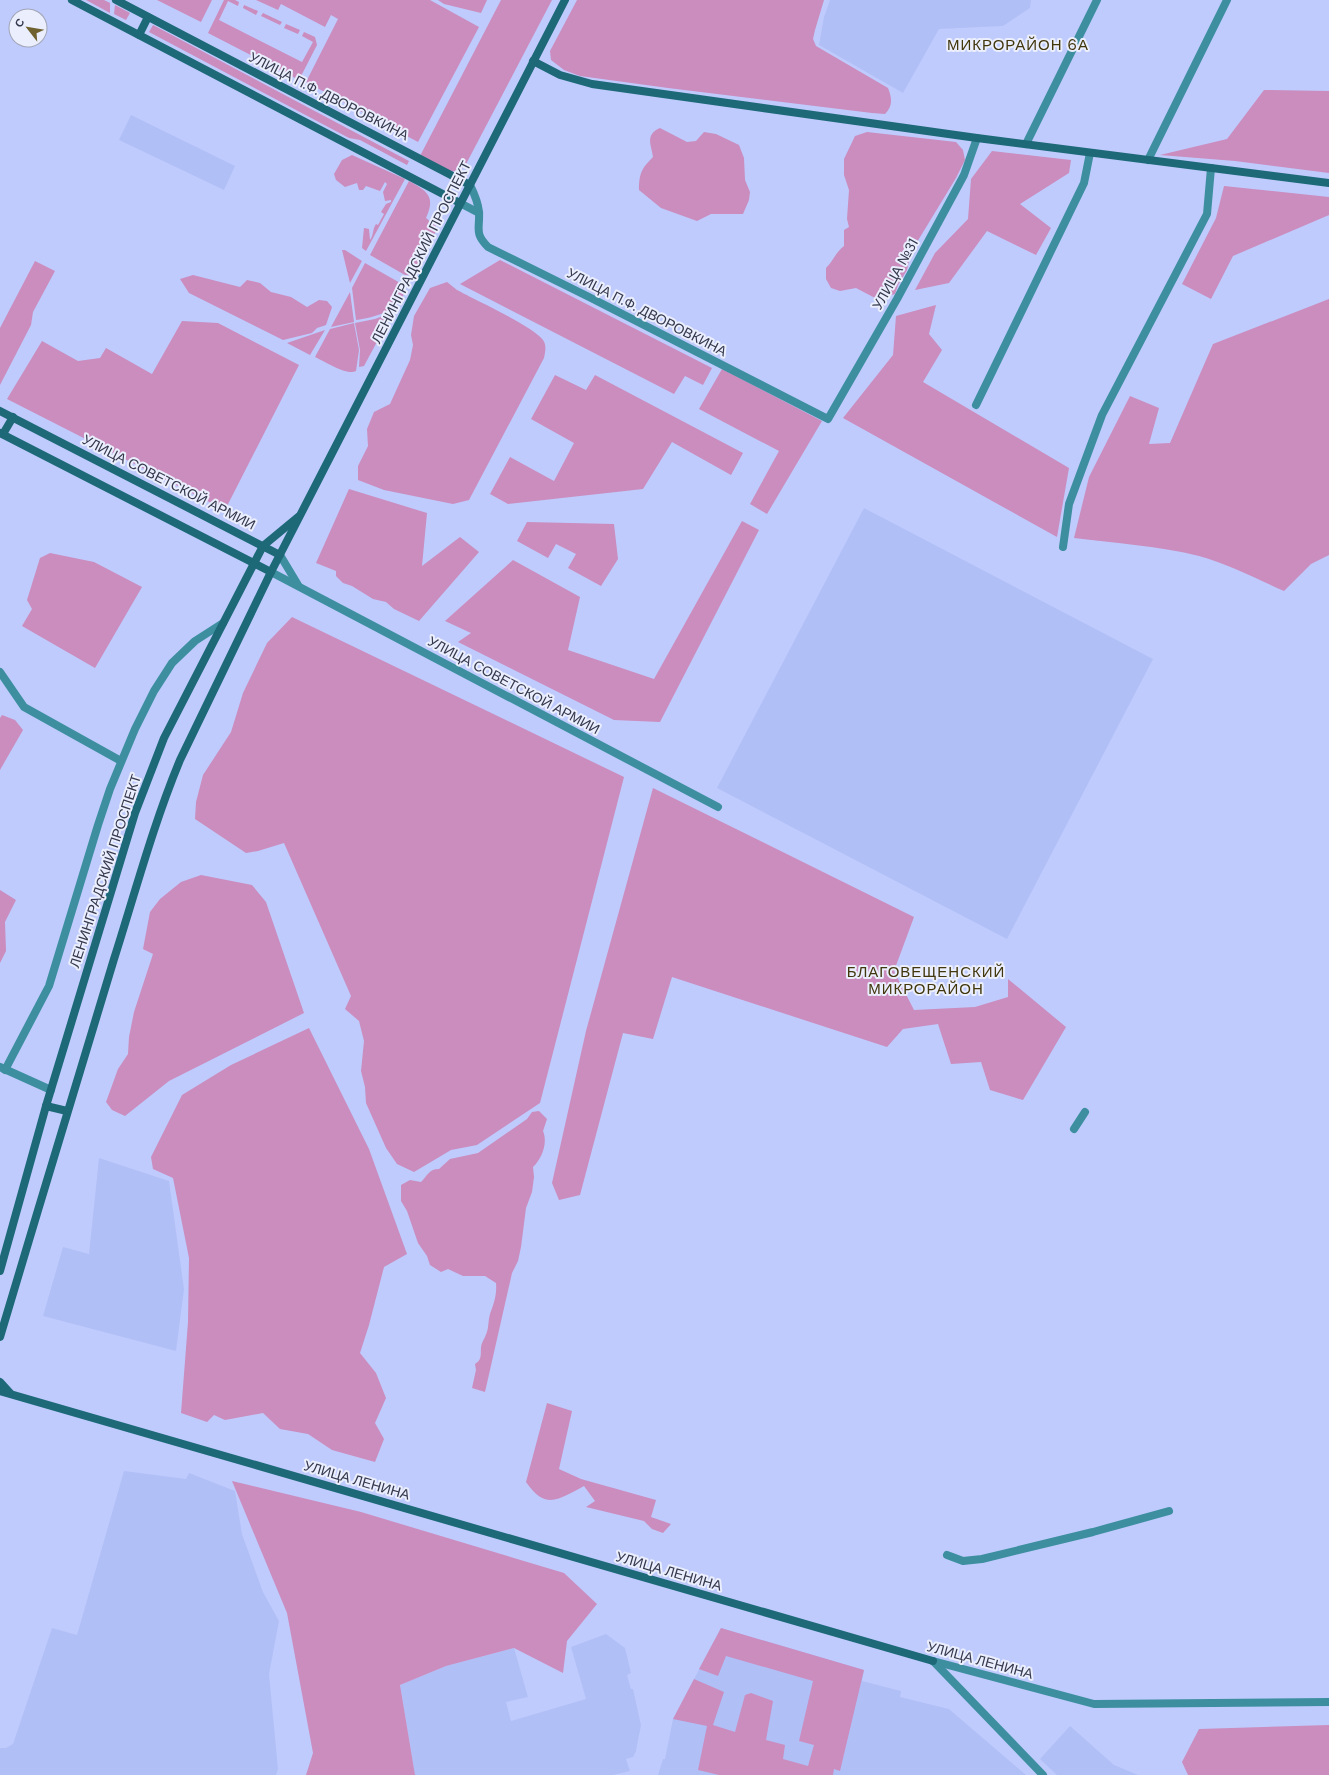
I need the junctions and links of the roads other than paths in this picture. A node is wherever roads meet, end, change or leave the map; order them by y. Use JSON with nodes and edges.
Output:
{"nodes":[{"id":1,"x":72,"y":0,"type":"edge"},
{"id":2,"x":116,"y":0,"type":"edge"},
{"id":3,"x":565,"y":0,"type":"edge"},
{"id":4,"x":1097,"y":0,"type":"edge"},
{"id":5,"x":1227,"y":0,"type":"edge"},
{"id":6,"x":148,"y":17,"type":"junction"},
{"id":7,"x":139,"y":34,"type":"junction"},
{"id":8,"x":533,"y":61,"type":"junction"},
{"id":9,"x":977,"y":138,"type":"junction"},
{"id":10,"x":1026,"y":144,"type":"junction"},
{"id":11,"x":1090,"y":152,"type":"junction"},
{"id":12,"x":1148,"y":160,"type":"junction"},
{"id":13,"x":1211,"y":168,"type":"junction"},
{"id":14,"x":1329,"y":183,"type":"edge"},
{"id":15,"x":470,"y":184,"type":"junction"},
{"id":16,"x":460,"y":203,"type":"junction"},
{"id":17,"x":479,"y":213,"type":"junction"},
{"id":18,"x":976,"y":405,"type":"dead end"},
{"id":19,"x":0,"y":411,"type":"edge"},
{"id":20,"x":13,"y":417,"type":"junction"},
{"id":21,"x":828,"y":419,"type":"joint"},
{"id":22,"x":2,"y":434,"type":"edge"},
{"id":23,"x":301,"y":516,"type":"junction"},
{"id":24,"x":263,"y":546,"type":"junction"},
{"id":25,"x":1063,"y":547,"type":"dead end"},
{"id":26,"x":280,"y":555,"type":"junction"},
{"id":27,"x":254,"y":563,"type":"junction"},
{"id":28,"x":271,"y":572,"type":"junction"},
{"id":29,"x":298,"y":586,"type":"junction"},
{"id":30,"x":223,"y":623,"type":"junction"},
{"id":31,"x":0,"y":672,"type":"edge"},
{"id":32,"x":121,"y":761,"type":"junction"},
{"id":33,"x":718,"y":807,"type":"dead end"},
{"id":34,"x":3,"y":1068,"type":"edge"},
{"id":35,"x":51,"y":1090,"type":"junction"},
{"id":36,"x":46,"y":1106,"type":"junction"},
{"id":37,"x":67,"y":1112,"type":"junction"},
{"id":38,"x":1085,"y":1112,"type":"dead end"},
{"id":39,"x":1074,"y":1129,"type":"dead end"},
{"id":40,"x":0,"y":1271,"type":"edge"},
{"id":41,"x":0,"y":1337,"type":"edge"},
{"id":42,"x":0,"y":1382,"type":"edge"},
{"id":43,"x":0,"y":1391,"type":"edge"},
{"id":44,"x":11,"y":1394,"type":"junction"},
{"id":45,"x":1169,"y":1511,"type":"dead end"},
{"id":46,"x":947,"y":1555,"type":"dead end"},
{"id":47,"x":933,"y":1661,"type":"junction"},
{"id":48,"x":1329,"y":1702,"type":"edge"},
{"id":49,"x":1042,"y":1775,"type":"edge"}],
"edges":[{"from":1,"to":7,"type":"main road"},
{"from":2,"to":6,"type":"main road","name":"УЛИЦА П.Ф. ДВОРОВКИНА"},
{"from":3,"to":8,"type":"main road","name":"ЛЕНИНГРАДСКИЙ ПРОСПЕКТ"},
{"from":4,"to":10,"type":"street"},
{"from":5,"to":12,"type":"street"},
{"from":6,"to":7,"type":"main road"},
{"from":6,"to":15,"type":"main road","name":"УЛИЦА П.Ф. ДВОРОВКИНА"},
{"from":7,"to":16,"type":"main road"},
{"from":8,"to":9,"type":"main road"},
{"from":8,"to":15,"type":"main road","name":"ЛЕНИНГРАДСКИЙ ПРОСПЕКТ"},
{"from":9,"to":10,"type":"main road"},
{"from":9,"to":21,"type":"street","name":"УЛИЦА №31"},
{"from":10,"to":11,"type":"main road"},
{"from":11,"to":12,"type":"main road"},
{"from":11,"to":18,"type":"street"},
{"from":12,"to":13,"type":"main road"},
{"from":13,"to":14,"type":"main road"},
{"from":13,"to":25,"type":"street"},
{"from":15,"to":16,"type":"main road","name":"ЛЕНИНГРАДСКИЙ ПРОСПЕКТ"},
{"from":15,"to":17,"type":"street","name":"УЛИЦА П.Ф. ДВОРОВКИНА"},
{"from":16,"to":17,"type":"street"},
{"from":16,"to":23,"type":"main road","name":"ЛЕНИНГРАДСКИЙ ПРОСПЕКТ"},
{"from":17,"to":21,"type":"street","name":"УЛИЦА П.Ф. ДВОРОВКИНА"},
{"from":19,"to":20,"type":"main road","name":"УЛИЦА СОВЕТСКОЙ АРМИИ"},
{"from":20,"to":22,"type":"main road","name":"УЛИЦА СОВЕТСКОЙ АРМИИ"},
{"from":20,"to":24,"type":"main road","name":"УЛИЦА СОВЕТСКОЙ АРМИИ"},
{"from":22,"to":27,"type":"main road","name":"УЛИЦА СОВЕТСКОЙ АРМИИ"},
{"from":23,"to":24,"type":"main road","name":"ЛЕНИНГРАДСКИЙ ПРОСПЕКТ"},
{"from":23,"to":26,"type":"main road","name":"ЛЕНИНГРАДСКИЙ ПРОСПЕКТ"},
{"from":24,"to":26,"type":"main road","name":"УЛИЦА СОВЕТСКОЙ АРМИИ"},
{"from":24,"to":27,"type":"main road","name":"ЛЕНИНГРАДСКИЙ ПРОСПЕКТ"},
{"from":26,"to":28,"type":"main road","name":"ЛЕНИНГРАДСКИЙ ПРОСПЕКТ"},
{"from":26,"to":29,"type":"street"},
{"from":27,"to":28,"type":"main road","name":"УЛИЦА СОВЕТСКОЙ АРМИИ"},
{"from":27,"to":30,"type":"main road","name":"ЛЕНИНГРАДСКИЙ ПРОСПЕКТ"},
{"from":28,"to":29,"type":"street","name":"УЛИЦА СОВЕТСКОЙ АРМИИ"},
{"from":28,"to":37,"type":"main road","name":"ЛЕНИНГРАДСКИЙ ПРОСПЕКТ"},
{"from":29,"to":33,"type":"street","name":"УЛИЦА СОВЕТСКОЙ АРМИИ"},
{"from":30,"to":32,"type":"street"},
{"from":30,"to":35,"type":"main road","name":"ЛЕНИНГРАДСКИЙ ПРОСПЕКТ"},
{"from":31,"to":32,"type":"street"},
{"from":32,"to":34,"type":"street"},
{"from":34,"to":35,"type":"street"},
{"from":35,"to":36,"type":"main road","name":"ЛЕНИНГРАДСКИЙ ПРОСПЕКТ"},
{"from":36,"to":37,"type":"main road"},
{"from":36,"to":40,"type":"main road","name":"ЛЕНИНГРАДСКИЙ ПРОСПЕКТ"},
{"from":37,"to":41,"type":"main road","name":"ЛЕНИНГРАДСКИЙ ПРОСПЕКТ"},
{"from":38,"to":39,"type":"street"},
{"from":42,"to":44,"type":"main road"},
{"from":43,"to":44,"type":"main road","name":"УЛИЦА ЛЕНИНА"},
{"from":44,"to":47,"type":"main road","name":"УЛИЦА ЛЕНИНА"},
{"from":45,"to":46,"type":"street"},
{"from":47,"to":48,"type":"street","name":"УЛИЦА ЛЕНИНА"},
{"from":47,"to":49,"type":"street"}]}
